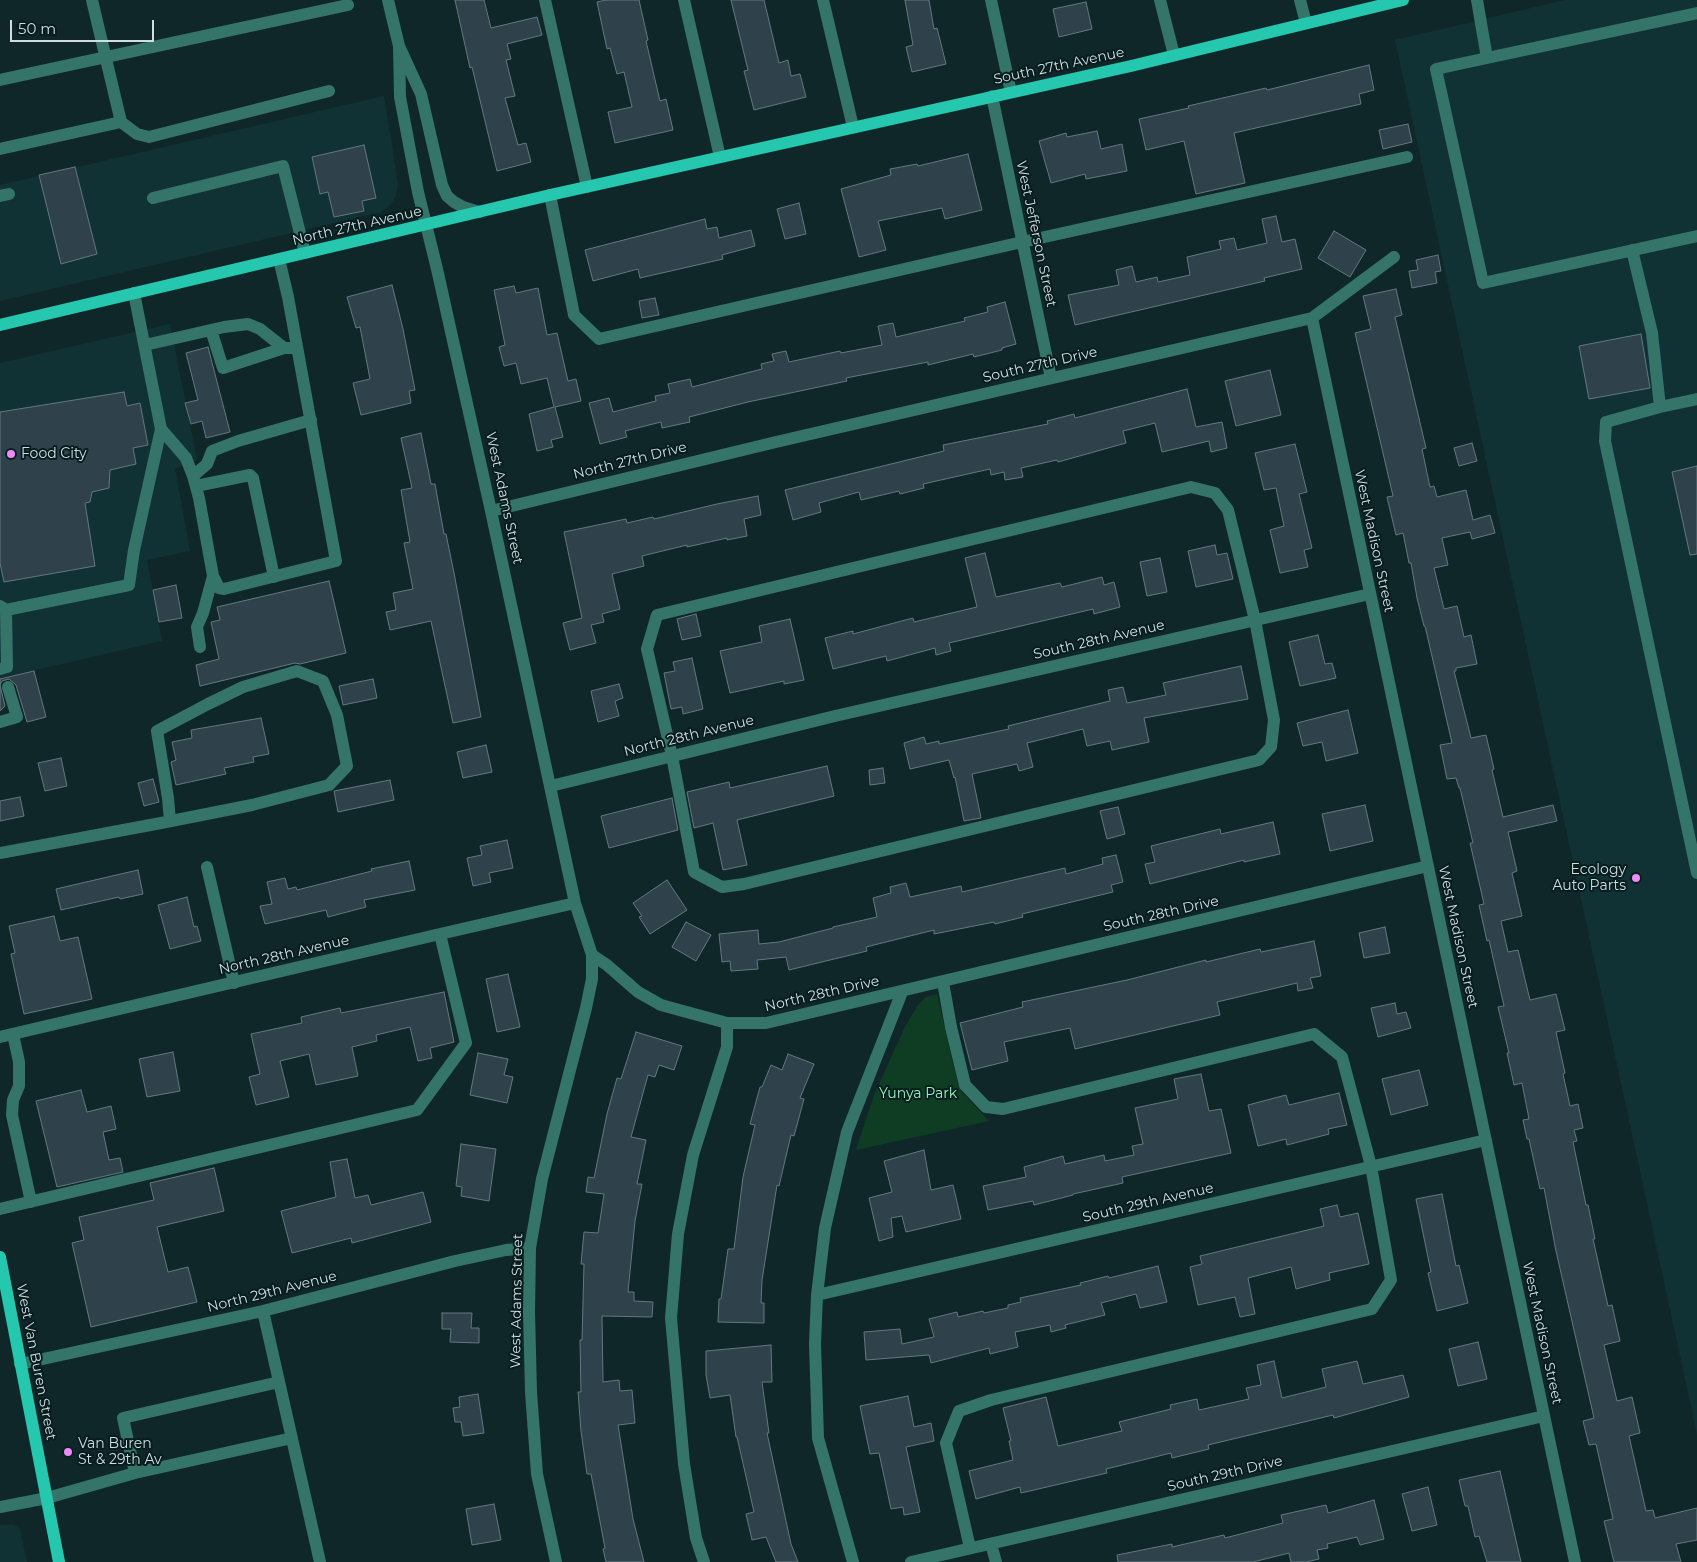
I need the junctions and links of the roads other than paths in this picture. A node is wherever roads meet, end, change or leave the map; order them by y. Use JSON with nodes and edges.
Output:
{"nodes":[{"id":1,"x":92,"y":0,"type":"edge"},
{"id":2,"x":388,"y":0,"type":"edge"},
{"id":3,"x":545,"y":0,"type":"edge"},
{"id":4,"x":684,"y":0,"type":"edge"},
{"id":5,"x":823,"y":0,"type":"edge"},
{"id":6,"x":990,"y":0,"type":"edge"},
{"id":7,"x":1160,"y":0,"type":"edge"},
{"id":8,"x":1300,"y":0,"type":"edge"},
{"id":9,"x":1403,"y":0,"type":"edge"},
{"id":10,"x":1477,"y":0,"type":"edge"},
{"id":11,"x":348,"y":5,"type":"dead end"},
{"id":12,"x":1697,"y":13,"type":"edge"},
{"id":13,"x":1306,"y":23,"type":"junction"},
{"id":14,"x":399,"y":46,"type":"junction"},
{"id":15,"x":1174,"y":55,"type":"junction"},
{"id":16,"x":106,"y":57,"type":"junction"},
{"id":17,"x":1487,"y":58,"type":"junction"},
{"id":18,"x":0,"y":80,"type":"edge"},
{"id":19,"x":329,"y":91,"type":"dead end"},
{"id":20,"x":1011,"y":92,"type":"junction"},
{"id":21,"x":992,"y":96,"type":"junction"},
{"id":22,"x":121,"y":122,"type":"junction"},
{"id":23,"x":853,"y":127,"type":"junction"},
{"id":24,"x":0,"y":150,"type":"edge"},
{"id":25,"x":720,"y":157,"type":"junction"},
{"id":26,"x":1407,"y":157,"type":"dead end"},
{"id":27,"x":587,"y":187,"type":"junction"},
{"id":28,"x":550,"y":195,"type":"junction"},
{"id":29,"x":153,"y":198,"type":"dead end"},
{"id":30,"x":479,"y":212,"type":"junction"},
{"id":31,"x":426,"y":225,"type":"junction"},
{"id":32,"x":1697,"y":236,"type":"edge"},
{"id":33,"x":1022,"y":242,"type":"junction"},
{"id":34,"x":1632,"y":250,"type":"junction"},
{"id":35,"x":305,"y":253,"type":"junction"},
{"id":36,"x":1394,"y":257,"type":"dead end"},
{"id":37,"x":279,"y":259,"type":"junction"},
{"id":38,"x":134,"y":293,"type":"junction"},
{"id":39,"x":1312,"y":318,"type":"junction"},
{"id":40,"x":0,"y":325,"type":"edge"},
{"id":41,"x":211,"y":330,"type":"junction"},
{"id":42,"x":145,"y":345,"type":"junction"},
{"id":43,"x":284,"y":348,"type":"junction"},
{"id":44,"x":297,"y":348,"type":"junction"},
{"id":45,"x":1051,"y":378,"type":"junction"},
{"id":46,"x":1697,"y":399,"type":"edge"},
{"id":47,"x":1660,"y":407,"type":"junction"},
{"id":48,"x":311,"y":420,"type":"junction"},
{"id":49,"x":161,"y":428,"type":"junction"},
{"id":50,"x":776,"y":442,"type":"joint"},
{"id":51,"x":194,"y":481,"type":"junction"},
{"id":52,"x":491,"y":510,"type":"junction"},
{"id":53,"x":213,"y":576,"type":"junction"},
{"id":54,"x":274,"y":577,"type":"junction"},
{"id":55,"x":1370,"y":594,"type":"junction"},
{"id":56,"x":3,"y":608,"type":"edge"},
{"id":57,"x":1255,"y":620,"type":"junction"},
{"id":58,"x":200,"y":647,"type":"dead end"},
{"id":59,"x":0,"y":669,"type":"edge"},
{"id":60,"x":8,"y":687,"type":"dead end"},
{"id":61,"x":835,"y":716,"type":"joint"},
{"id":62,"x":0,"y":722,"type":"edge"},
{"id":63,"x":672,"y":756,"type":"junction"},
{"id":64,"x":550,"y":786,"type":"junction"},
{"id":65,"x":170,"y":821,"type":"junction"},
{"id":66,"x":0,"y":854,"type":"edge"},
{"id":67,"x":1428,"y":866,"type":"junction"},
{"id":68,"x":207,"y":867,"type":"dead end"},
{"id":69,"x":1697,"y":873,"type":"edge"},
{"id":70,"x":576,"y":903,"type":"junction"},
{"id":71,"x":440,"y":934,"type":"junction"},
{"id":72,"x":592,"y":955,"type":"junction"},
{"id":73,"x":943,"y":982,"type":"junction"},
{"id":74,"x":234,"y":983,"type":"junction"},
{"id":75,"x":902,"y":992,"type":"junction"},
{"id":76,"x":727,"y":1023,"type":"junction"},
{"id":77,"x":6,"y":1036,"type":"edge"},
{"id":78,"x":1486,"y":1140,"type":"junction"},
{"id":79,"x":1371,"y":1166,"type":"junction"},
{"id":80,"x":31,"y":1202,"type":"junction"},
{"id":81,"x":0,"y":1210,"type":"edge"},
{"id":82,"x":530,"y":1248,"type":"junction"},
{"id":83,"x":0,"y":1257,"type":"edge"},
{"id":84,"x":818,"y":1295,"type":"junction"},
{"id":85,"x":263,"y":1310,"type":"junction"},
{"id":86,"x":20,"y":1364,"type":"junction"},
{"id":87,"x":280,"y":1382,"type":"junction"},
{"id":88,"x":1544,"y":1416,"type":"junction"},
{"id":89,"x":292,"y":1438,"type":"junction"},
{"id":90,"x":135,"y":1473,"type":"junction"},
{"id":91,"x":47,"y":1498,"type":"junction"},
{"id":92,"x":0,"y":1508,"type":"edge"},
{"id":93,"x":991,"y":1544,"type":"junction"},
{"id":94,"x":970,"y":1548,"type":"junction"},
{"id":95,"x":59,"y":1562,"type":"edge"},
{"id":96,"x":320,"y":1562,"type":"edge"},
{"id":97,"x":556,"y":1562,"type":"edge"},
{"id":98,"x":704,"y":1562,"type":"edge"},
{"id":99,"x":854,"y":1562,"type":"edge"},
{"id":100,"x":911,"y":1562,"type":"edge"},
{"id":101,"x":996,"y":1562,"type":"edge"},
{"id":102,"x":1575,"y":1562,"type":"edge"}],
"edges":[{"from":1,"to":16,"type":"street"},
{"from":2,"to":14,"type":"street","name":"West Adams Street"},
{"from":3,"to":27,"type":"street"},
{"from":4,"to":25,"type":"street"},
{"from":5,"to":23,"type":"street"},
{"from":6,"to":20,"type":"street"},
{"from":7,"to":15,"type":"street"},
{"from":8,"to":13,"type":"street"},
{"from":9,"to":13,"type":"main road","name":"South 27th Avenue"},
{"from":10,"to":17,"type":"street"},
{"from":11,"to":16,"type":"street"},
{"from":12,"to":17,"type":"street"},
{"from":13,"to":15,"type":"main road","name":"South 27th Avenue"},
{"from":14,"to":30,"type":"street","name":"West Adams Street"},
{"from":14,"to":31,"type":"street","name":"West Adams Street"},
{"from":15,"to":20,"type":"main road","name":"South 27th Avenue"},
{"from":16,"to":18,"type":"street"},
{"from":16,"to":22,"type":"street"},
{"from":17,"to":34,"type":"street"},
{"from":19,"to":22,"type":"street"},
{"from":20,"to":21,"type":"main road","name":"South 27th Avenue"},
{"from":21,"to":23,"type":"main road","name":"South 27th Avenue"},
{"from":21,"to":33,"type":"street","name":"West Jefferson Street"},
{"from":22,"to":24,"type":"street"},
{"from":23,"to":25,"type":"main road","name":"South 27th Avenue"},
{"from":25,"to":27,"type":"main road","name":"North 27th Avenue"},
{"from":26,"to":33,"type":"street"},
{"from":27,"to":28,"type":"main road","name":"North 27th Avenue"},
{"from":28,"to":30,"type":"main road","name":"North 27th Avenue"},
{"from":28,"to":33,"type":"street"},
{"from":29,"to":35,"type":"street"},
{"from":30,"to":31,"type":"main road","name":"North 27th Avenue"},
{"from":31,"to":35,"type":"main road","name":"North 27th Avenue"},
{"from":31,"to":52,"type":"street","name":"West Adams Street"},
{"from":32,"to":34,"type":"street"},
{"from":33,"to":45,"type":"street","name":"West Jefferson Street"},
{"from":34,"to":47,"type":"street"},
{"from":35,"to":37,"type":"main road","name":"North 27th Avenue"},
{"from":36,"to":39,"type":"street"},
{"from":37,"to":38,"type":"main road","name":"North 27th Avenue"},
{"from":37,"to":44,"type":"street"},
{"from":38,"to":40,"type":"main road","name":"North 27th Avenue"},
{"from":38,"to":42,"type":"street"},
{"from":39,"to":45,"type":"street","name":"South 27th Drive"},
{"from":39,"to":55,"type":"street","name":"West Madison Street"},
{"from":41,"to":42,"type":"street"},
{"from":41,"to":43,"type":"street"},
{"from":41,"to":43,"type":"street"},
{"from":42,"to":49,"type":"street"},
{"from":43,"to":44,"type":"street"},
{"from":44,"to":48,"type":"street"},
{"from":45,"to":50,"type":"street","name":"South 27th Drive"},
{"from":46,"to":47,"type":"street"},
{"from":47,"to":69,"type":"street"},
{"from":48,"to":51,"type":"street"},
{"from":48,"to":54,"type":"street"},
{"from":49,"to":51,"type":"street"},
{"from":49,"to":56,"type":"street"},
{"from":50,"to":52,"type":"street","name":"North 27th Drive"},
{"from":51,"to":53,"type":"street"},
{"from":51,"to":54,"type":"street"},
{"from":52,"to":64,"type":"street","name":"West Adams Street"},
{"from":53,"to":54,"type":"street"},
{"from":53,"to":58,"type":"street"},
{"from":55,"to":57,"type":"street","name":"South 28th Avenue"},
{"from":55,"to":67,"type":"street","name":"West Madison Street"},
{"from":56,"to":59,"type":"street"},
{"from":57,"to":61,"type":"street","name":"South 28th Avenue"},
{"from":57,"to":63,"type":"street"},
{"from":57,"to":63,"type":"street"},
{"from":60,"to":62,"type":"street"},
{"from":61,"to":63,"type":"street","name":"North 28th Avenue"},
{"from":63,"to":64,"type":"street","name":"North 28th Avenue"},
{"from":64,"to":70,"type":"street","name":"West Adams Street"},
{"from":65,"to":65,"type":"street"},
{"from":65,"to":66,"type":"street"},
{"from":67,"to":73,"type":"street","name":"South 28th Drive"},
{"from":67,"to":78,"type":"street","name":"West Madison Street"},
{"from":68,"to":74,"type":"street"},
{"from":70,"to":71,"type":"street","name":"North 28th Avenue"},
{"from":70,"to":72,"type":"street","name":"West Adams Street"},
{"from":71,"to":74,"type":"street","name":"North 28th Avenue"},
{"from":71,"to":80,"type":"street"},
{"from":72,"to":76,"type":"street","name":"North 28th Drive"},
{"from":72,"to":82,"type":"street","name":"West Adams Street"},
{"from":73,"to":75,"type":"street","name":"South 28th Drive"},
{"from":73,"to":79,"type":"street"},
{"from":74,"to":77,"type":"street","name":"North 28th Avenue"},
{"from":75,"to":76,"type":"street","name":"North 28th Drive"},
{"from":75,"to":84,"type":"street"},
{"from":76,"to":98,"type":"street"},
{"from":77,"to":80,"type":"street"},
{"from":78,"to":79,"type":"street","name":"South 29th Avenue"},
{"from":78,"to":88,"type":"street","name":"West Madison Street"},
{"from":79,"to":84,"type":"street","name":"South 29th Avenue"},
{"from":79,"to":94,"type":"street"},
{"from":80,"to":81,"type":"street"},
{"from":82,"to":85,"type":"street","name":"North 29th Avenue"},
{"from":82,"to":97,"type":"street","name":"West Adams Street"},
{"from":83,"to":86,"type":"main road","name":"West Van Buren Street"},
{"from":84,"to":99,"type":"street"},
{"from":85,"to":86,"type":"street","name":"North 29th Avenue"},
{"from":85,"to":87,"type":"street"},
{"from":86,"to":91,"type":"main road","name":"West Van Buren Street"},
{"from":87,"to":89,"type":"street"},
{"from":87,"to":90,"type":"street"},
{"from":88,"to":93,"type":"street","name":"South 29th Drive"},
{"from":88,"to":102,"type":"street","name":"West Madison Street"},
{"from":89,"to":90,"type":"street"},
{"from":89,"to":96,"type":"street"},
{"from":90,"to":91,"type":"street"},
{"from":91,"to":92,"type":"street"},
{"from":91,"to":95,"type":"main road","name":"West Van Buren Street"},
{"from":93,"to":94,"type":"street","name":"South 29th Drive"},
{"from":93,"to":101,"type":"street"},
{"from":94,"to":100,"type":"street","name":"South 29th Drive"}]}
